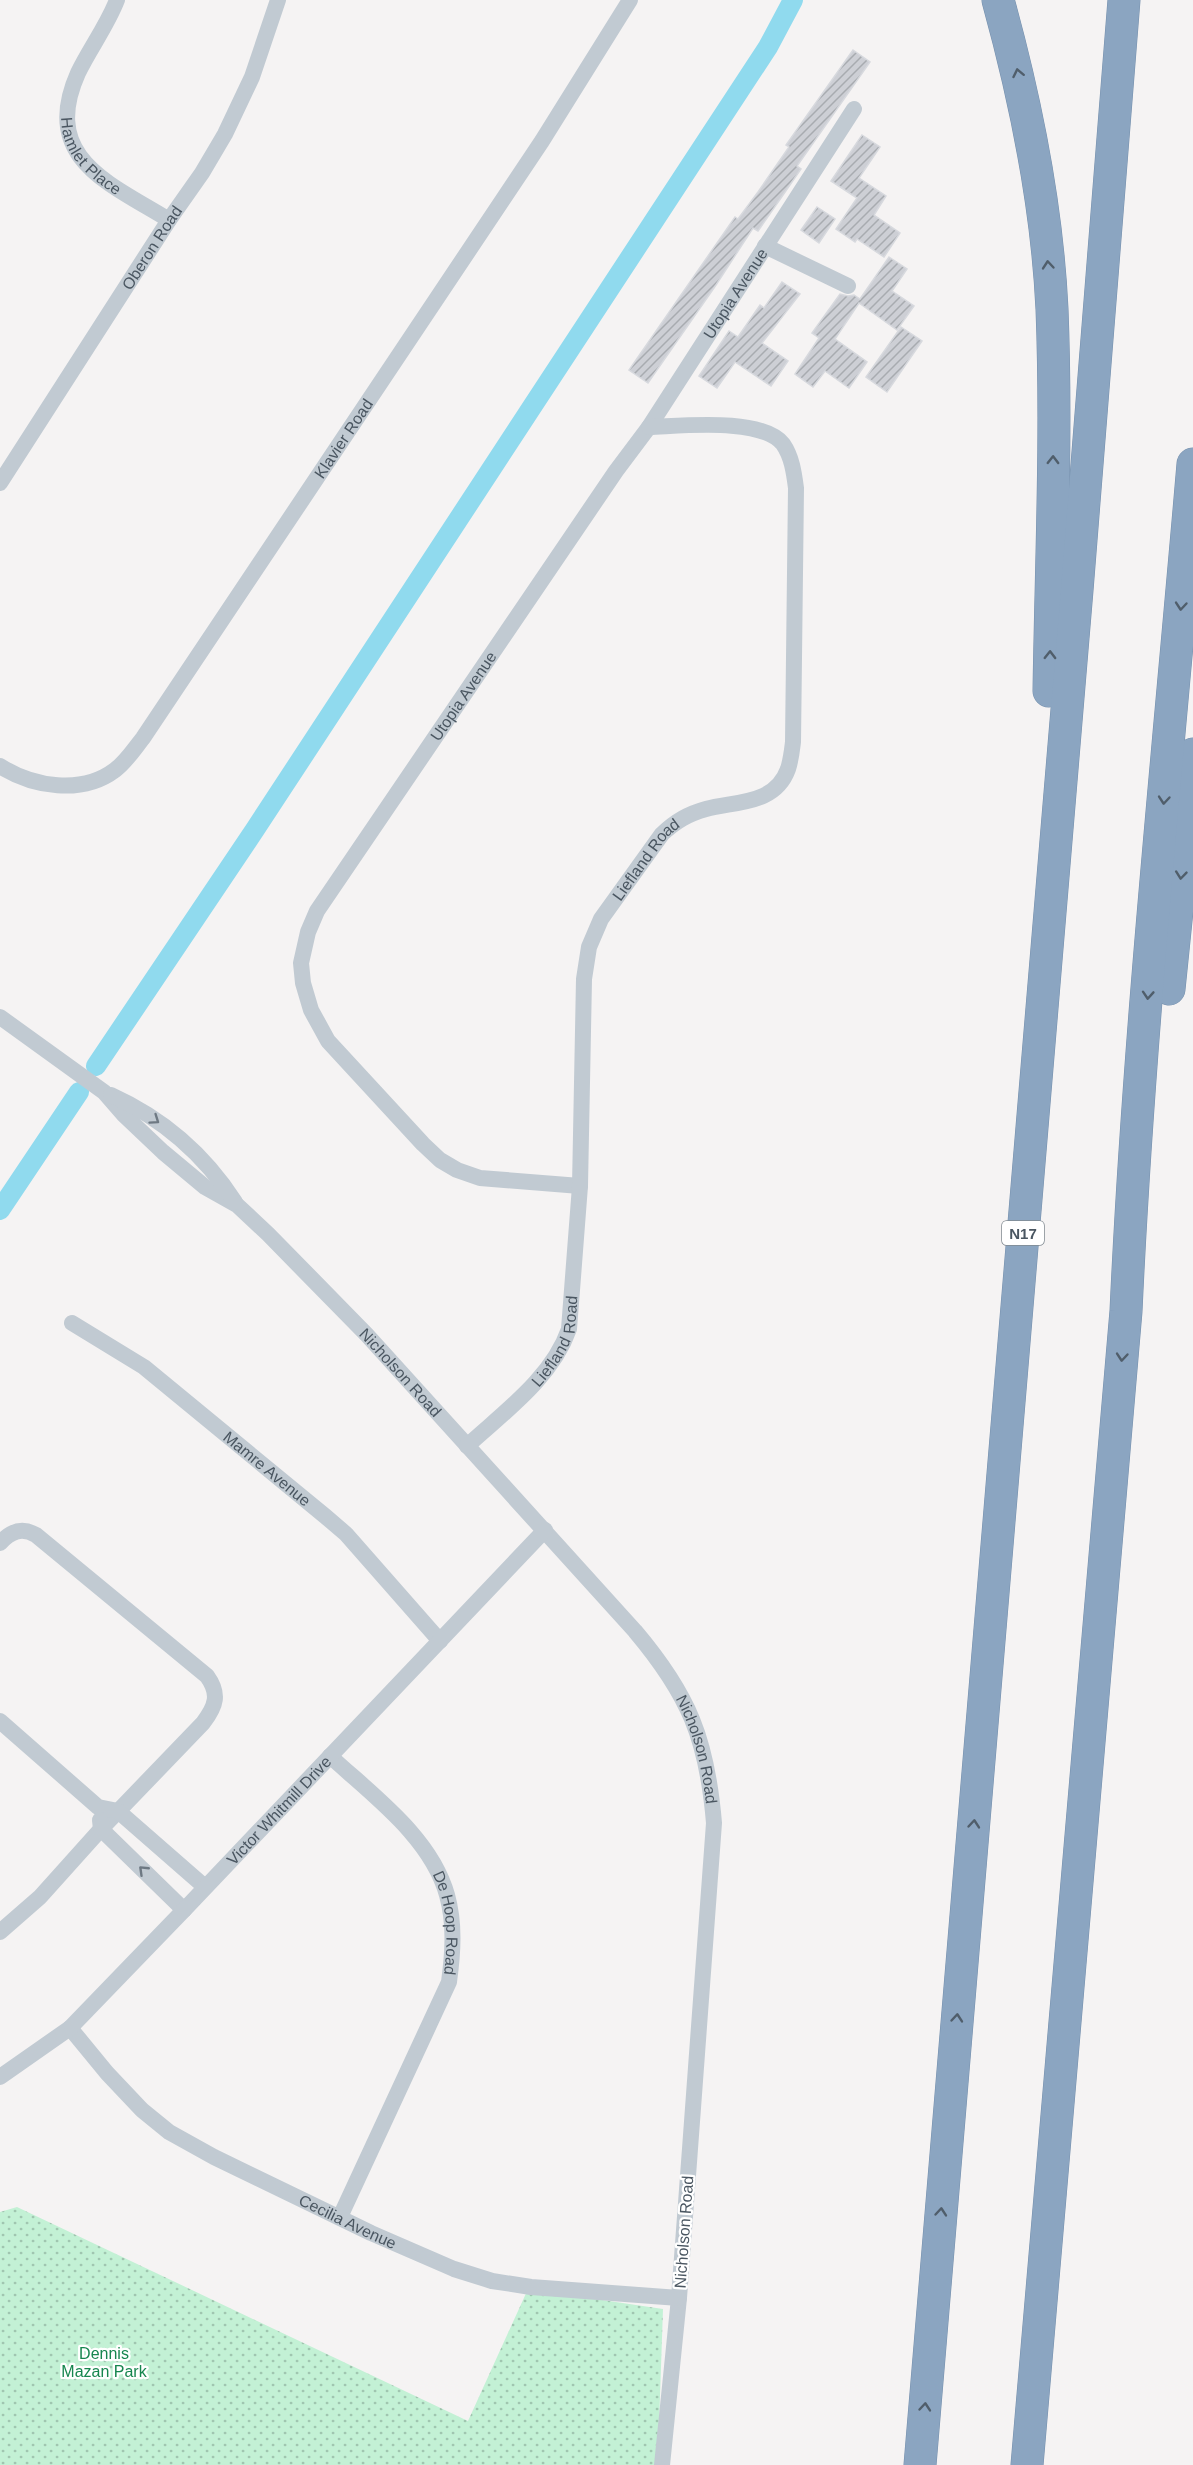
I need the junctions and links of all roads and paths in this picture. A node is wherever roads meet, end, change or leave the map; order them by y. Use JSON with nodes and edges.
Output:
{"nodes":[{"id":1,"x":117,"y":0,"type":"edge"},
{"id":2,"x":278,"y":0,"type":"edge"},
{"id":3,"x":630,"y":0,"type":"edge"},
{"id":4,"x":998,"y":0,"type":"edge"},
{"id":5,"x":1124,"y":0,"type":"edge"},
{"id":6,"x":854,"y":109,"type":"dead end"},
{"id":7,"x":169,"y":220,"type":"junction"},
{"id":8,"x":765,"y":246,"type":"junction"},
{"id":9,"x":848,"y":286,"type":"dead end"},
{"id":10,"x":649,"y":427,"type":"junction"},
{"id":11,"x":1193,"y":464,"type":"edge"},
{"id":12,"x":0,"y":483,"type":"edge"},
{"id":13,"x":1193,"y":754,"type":"edge"},
{"id":14,"x":0,"y":766,"type":"edge"},
{"id":15,"x":1047,"y":944,"type":"junction"},
{"id":16,"x":0,"y":1017,"type":"edge"},
{"id":17,"x":580,"y":1186,"type":"junction"},
{"id":18,"x":1126,"y":1311,"type":"junction"},
{"id":19,"x":72,"y":1323,"type":"dead end"},
{"id":20,"x":467,"y":1446,"type":"junction"},
{"id":21,"x":545,"y":1530,"type":"junction"},
{"id":22,"x":0,"y":1543,"type":"edge"},
{"id":23,"x":440,"y":1641,"type":"junction"},
{"id":24,"x":0,"y":1721,"type":"edge"},
{"id":25,"x":330,"y":1756,"type":"junction"},
{"id":26,"x":98,"y":1807,"type":"junction"},
{"id":27,"x":118,"y":1811,"type":"junction"},
{"id":28,"x":101,"y":1829,"type":"junction"},
{"id":29,"x":205,"y":1887,"type":"junction"},
{"id":30,"x":184,"y":1910,"type":"junction"},
{"id":31,"x":0,"y":1932,"type":"edge"},
{"id":32,"x":70,"y":2028,"type":"junction"},
{"id":33,"x":0,"y":2077,"type":"edge"},
{"id":34,"x":340,"y":2217,"type":"junction"},
{"id":35,"x":679,"y":2298,"type":"junction"},
{"id":36,"x":662,"y":2465,"type":"edge"},
{"id":37,"x":920,"y":2465,"type":"edge"},
{"id":38,"x":1027,"y":2465,"type":"edge"}],
"edges":[{"from":1,"to":7,"type":"street","name":"Hamlet Place"},
{"from":2,"to":7,"type":"street","name":"Oberon Road"},
{"from":3,"to":14,"type":"street","name":"Klavier Road"},
{"from":15,"to":4,"type":"highway","one_way":true},
{"from":5,"to":15,"type":"highway","number":"N17"},
{"from":6,"to":8,"type":"street","name":"Utopia Avenue"},
{"from":7,"to":12,"type":"street","name":"Oberon Road"},
{"from":8,"to":9,"type":"street"},
{"from":8,"to":10,"type":"street","name":"Utopia Avenue"},
{"from":10,"to":17,"type":"street","name":"Liefland Road"},
{"from":10,"to":17,"type":"street","name":"Utopia Avenue"},
{"from":11,"to":18,"type":"highway","one_way":true},
{"from":13,"to":18,"type":"highway","one_way":true},
{"from":37,"to":15,"type":"highway","number":"N17","one_way":true},
{"from":16,"to":20,"type":"street","name":"Nicholson Road"},
{"from":17,"to":20,"type":"street","name":"Liefland Road"},
{"from":18,"to":38,"type":"highway","one_way":true},
{"from":19,"to":23,"type":"street","name":"Mamre Avenue"},
{"from":20,"to":21,"type":"street","name":"Nicholson Road"},
{"from":21,"to":23,"type":"street","name":"Victor Whitmill Drive"},
{"from":21,"to":35,"type":"street","name":"Nicholson Road"},
{"from":22,"to":27,"type":"street"},
{"from":23,"to":25,"type":"street","name":"Victor Whitmill Drive"},
{"from":24,"to":26,"type":"street"},
{"from":25,"to":29,"type":"street","name":"Victor Whitmill Drive"},
{"from":25,"to":34,"type":"street","name":"De Hoop Road"},
{"from":26,"to":27,"type":"street"},
{"from":26,"to":28,"type":"street"},
{"from":27,"to":28,"type":"street"},
{"from":27,"to":29,"type":"street"},
{"from":30,"to":28,"type":"street","one_way":true},
{"from":28,"to":31,"type":"street"},
{"from":29,"to":30,"type":"street","name":"Victor Whitmill Drive"},
{"from":30,"to":32,"type":"street","name":"Victor Whitmill Drive"},
{"from":32,"to":33,"type":"street","name":"Victor Whitmill Drive"},
{"from":32,"to":34,"type":"street","name":"Cecilia Avenue"},
{"from":34,"to":35,"type":"street","name":"Cecilia Avenue"},
{"from":35,"to":36,"type":"street","name":"Nicholson Road"}]}
